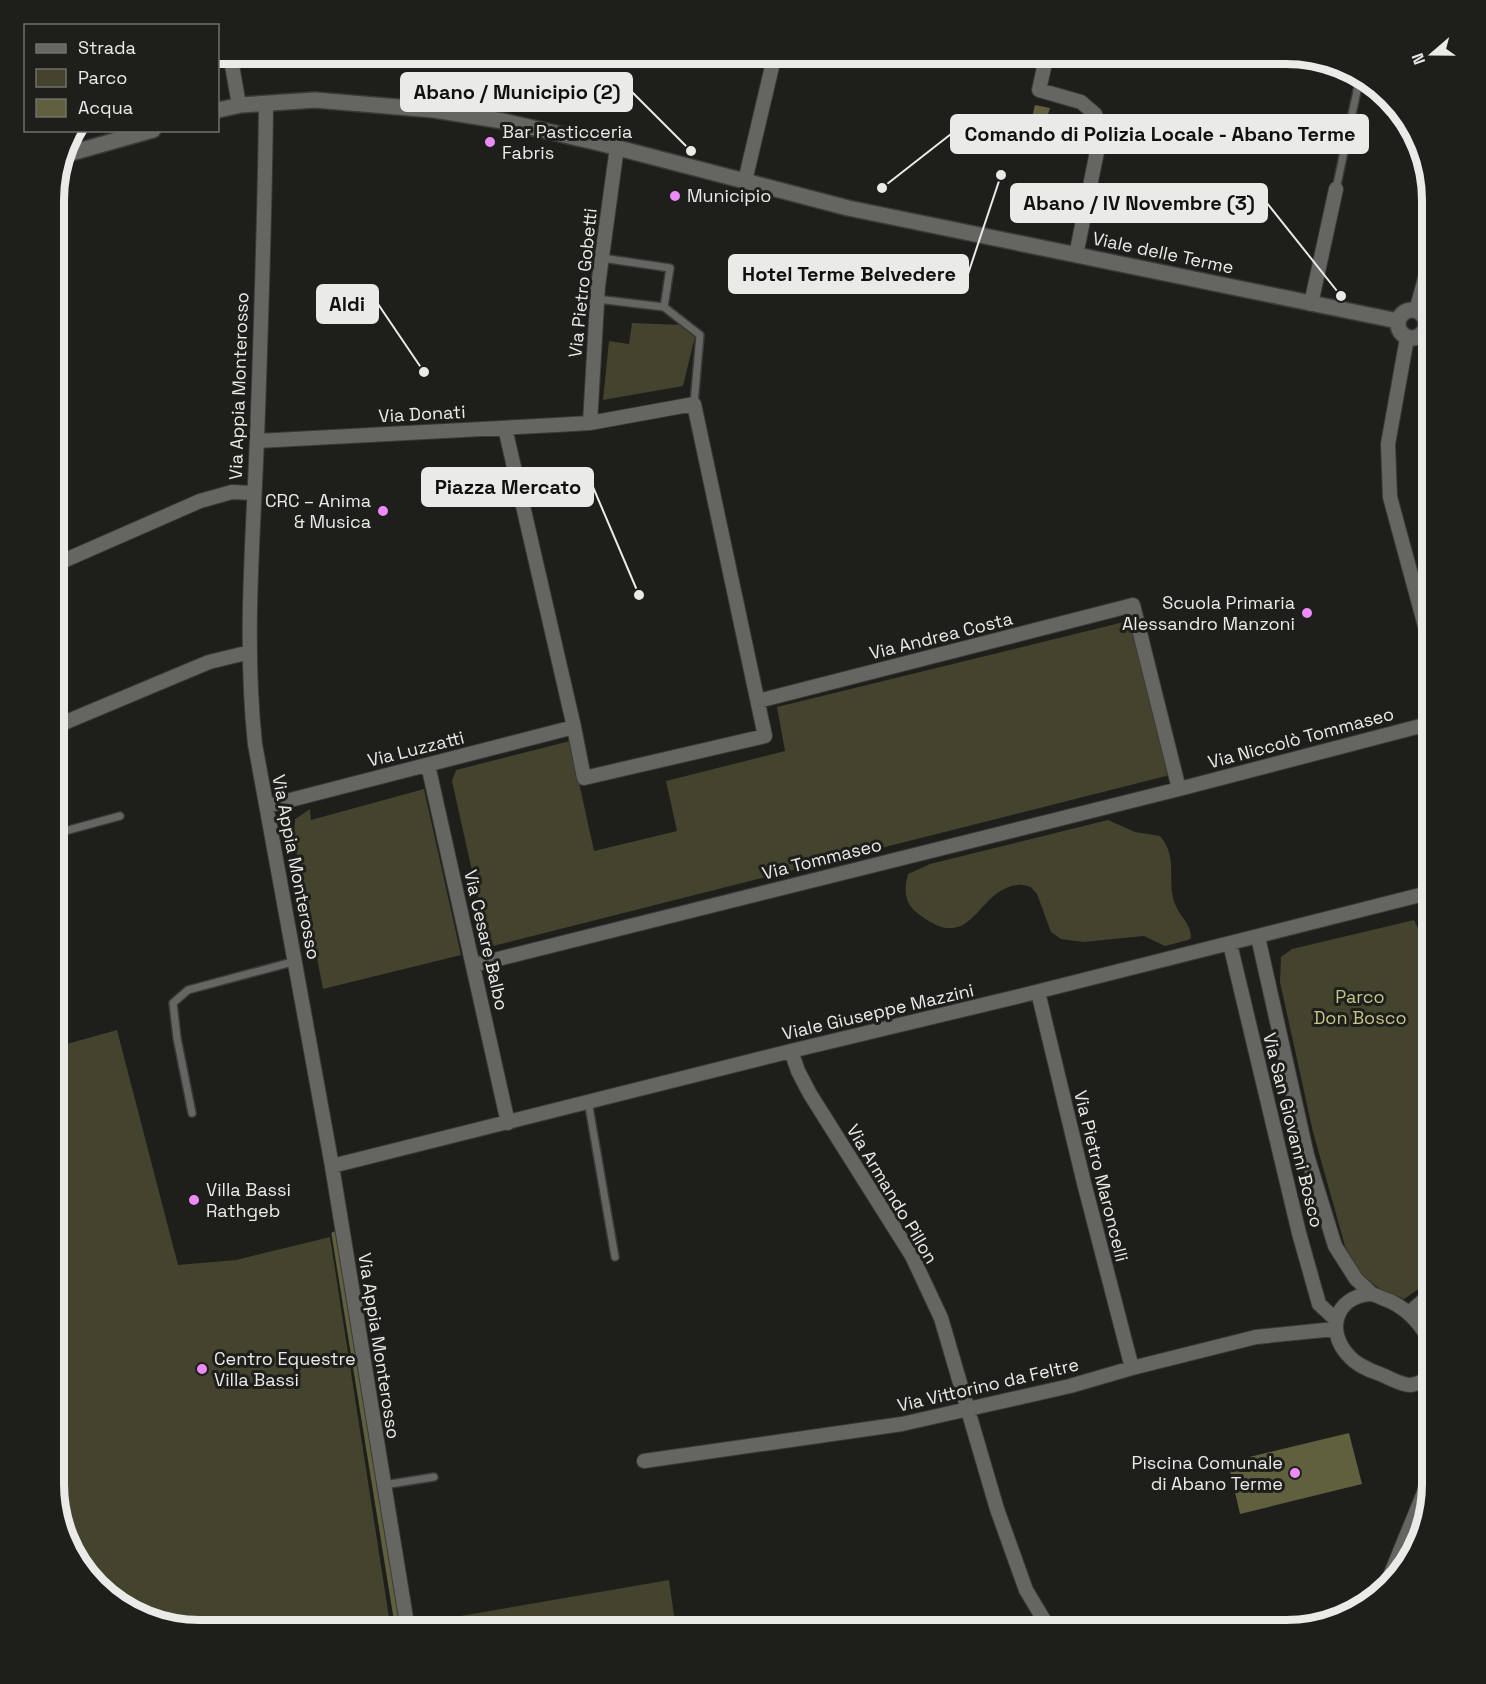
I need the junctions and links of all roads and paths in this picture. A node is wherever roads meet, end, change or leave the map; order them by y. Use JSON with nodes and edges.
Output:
{"nodes":[{"id":1,"x":232,"y":65,"type":"edge"},
{"id":2,"x":772,"y":65,"type":"edge"},
{"id":3,"x":1045,"y":65,"type":"edge"},
{"id":4,"x":1358,"y":85,"type":"edge"},
{"id":5,"x":266,"y":103,"type":"junction"},
{"id":6,"x":239,"y":105,"type":"junction"},
{"id":7,"x":219,"y":110,"type":"edge"},
{"id":8,"x":146,"y":132,"type":"edge"},
{"id":9,"x":617,"y":147,"type":"junction"},
{"id":10,"x":73,"y":152,"type":"edge"},
{"id":11,"x":745,"y":181,"type":"junction"},
{"id":12,"x":1336,"y":189,"type":"joint"},
{"id":13,"x":1076,"y":255,"type":"junction"},
{"id":14,"x":602,"y":258,"type":"junction"},
{"id":15,"x":1422,"y":289,"type":"edge"},
{"id":16,"x":597,"y":299,"type":"junction"},
{"id":17,"x":1311,"y":304,"type":"junction"},
{"id":18,"x":664,"y":307,"type":"junction"},
{"id":19,"x":1416,"y":311,"type":"junction"},
{"id":20,"x":1422,"y":315,"type":"edge"},
{"id":21,"x":1398,"y":321,"type":"junction"},
{"id":22,"x":1422,"y":334,"type":"edge"},
{"id":23,"x":1407,"y":338,"type":"junction"},
{"id":24,"x":694,"y":404,"type":"junction"},
{"id":25,"x":590,"y":423,"type":"junction"},
{"id":26,"x":505,"y":428,"type":"junction"},
{"id":27,"x":257,"y":441,"type":"junction"},
{"id":28,"x":253,"y":493,"type":"junction"},
{"id":29,"x":65,"y":560,"type":"edge"},
{"id":30,"x":1422,"y":596,"type":"edge"},
{"id":31,"x":1417,"y":597,"type":"junction"},
{"id":32,"x":1422,"y":615,"type":"edge"},
{"id":33,"x":250,"y":655,"type":"junction"},
{"id":34,"x":758,"y":701,"type":"junction"},
{"id":35,"x":65,"y":723,"type":"edge"},
{"id":36,"x":1422,"y":726,"type":"edge"},
{"id":37,"x":574,"y":727,"type":"junction"},
{"id":38,"x":428,"y":765,"type":"junction"},
{"id":39,"x":1179,"y":789,"type":"junction"},
{"id":40,"x":267,"y":806,"type":"junction"},
{"id":41,"x":120,"y":816,"type":"dead end"},
{"id":42,"x":65,"y":831,"type":"edge"},
{"id":43,"x":1422,"y":895,"type":"edge"},
{"id":44,"x":1258,"y":937,"type":"junction"},
{"id":45,"x":1230,"y":944,"type":"junction"},
{"id":46,"x":295,"y":961,"type":"junction"},
{"id":47,"x":474,"y":965,"type":"junction"},
{"id":48,"x":1038,"y":992,"type":"junction"},
{"id":49,"x":791,"y":1051,"type":"junction"},
{"id":50,"x":588,"y":1101,"type":"junction"},
{"id":51,"x":192,"y":1113,"type":"dead end"},
{"id":52,"x":508,"y":1123,"type":"junction"},
{"id":53,"x":332,"y":1166,"type":"junction"},
{"id":54,"x":615,"y":1257,"type":"dead end"},
{"id":55,"x":1371,"y":1293,"type":"junction"},
{"id":56,"x":1422,"y":1301,"type":"edge"},
{"id":57,"x":1409,"y":1312,"type":"junction"},
{"id":58,"x":1335,"y":1324,"type":"junction"},
{"id":59,"x":1422,"y":1327,"type":"edge"},
{"id":60,"x":1132,"y":1368,"type":"junction"},
{"id":61,"x":1422,"y":1381,"type":"edge"},
{"id":62,"x":1410,"y":1385,"type":"junction"},
{"id":63,"x":1422,"y":1387,"type":"edge"},
{"id":64,"x":969,"y":1409,"type":"junction"},
{"id":65,"x":644,"y":1461,"type":"dead end"},
{"id":66,"x":434,"y":1477,"type":"dead end"},
{"id":67,"x":384,"y":1485,"type":"junction"},
{"id":68,"x":1420,"y":1503,"type":"edge"},
{"id":69,"x":1395,"y":1565,"type":"edge"},
{"id":70,"x":406,"y":1620,"type":"edge"},
{"id":71,"x":1044,"y":1620,"type":"edge"}],
"edges":[{"from":1,"to":6,"type":"street"},
{"from":2,"to":11,"type":"street"},
{"from":3,"to":13,"type":"street"},
{"from":4,"to":12,"type":"lane"},
{"from":5,"to":6,"type":"street","name":"Viale delle Terme"},
{"from":5,"to":9,"type":"street","name":"Viale delle Terme"},
{"from":5,"to":27,"type":"street","name":"Via Appia Monterosso"},
{"from":6,"to":7,"type":"street","name":"Viale delle Terme"},
{"from":8,"to":10,"type":"street"},
{"from":9,"to":11,"type":"street","name":"Viale delle Terme"},
{"from":9,"to":14,"type":"street","name":"Via Pietro Gobetti"},
{"from":11,"to":13,"type":"street","name":"Viale delle Terme"},
{"from":12,"to":17,"type":"street"},
{"from":13,"to":17,"type":"street","name":"Viale delle Terme"},
{"from":14,"to":16,"type":"street","name":"Via Pietro Gobetti"},
{"from":14,"to":18,"type":"lane"},
{"from":15,"to":19,"type":"street"},
{"from":16,"to":18,"type":"lane"},
{"from":16,"to":25,"type":"street","name":"Via Pietro Gobetti"},
{"from":17,"to":21,"type":"street","name":"Viale delle Terme"},
{"from":18,"to":24,"type":"lane"},
{"from":19,"to":20,"type":"street"},
{"from":19,"to":21,"type":"street"},
{"from":21,"to":23,"type":"street"},
{"from":22,"to":23,"type":"street"},
{"from":23,"to":31,"type":"street"},
{"from":24,"to":25,"type":"street","name":"Via Donati"},
{"from":24,"to":34,"type":"street"},
{"from":25,"to":26,"type":"street","name":"Via Donati"},
{"from":26,"to":27,"type":"street","name":"Via Donati"},
{"from":26,"to":37,"type":"street"},
{"from":27,"to":28,"type":"street","name":"Via Appia Monterosso"},
{"from":28,"to":29,"type":"street"},
{"from":28,"to":33,"type":"street","name":"Via Appia Monterosso"},
{"from":30,"to":31,"type":"street"},
{"from":31,"to":32,"type":"street"},
{"from":33,"to":35,"type":"street"},
{"from":33,"to":40,"type":"street","name":"Via Appia Monterosso"},
{"from":34,"to":37,"type":"street"},
{"from":34,"to":39,"type":"street","name":"Via Andrea Costa"},
{"from":36,"to":39,"type":"street","name":"Via Niccolò Tommaseo"},
{"from":37,"to":38,"type":"street","name":"Via Luzzatti"},
{"from":38,"to":40,"type":"street","name":"Via Luzzatti"},
{"from":38,"to":47,"type":"street","name":"Via Cesare Balbo"},
{"from":39,"to":47,"type":"street","name":"Via Tommaseo"},
{"from":40,"to":46,"type":"street","name":"Via Appia Monterosso"},
{"from":41,"to":42,"type":"lane"},
{"from":43,"to":44,"type":"street","name":"Viale Giuseppe Mazzini"},
{"from":44,"to":45,"type":"street","name":"Viale Giuseppe Mazzini"},
{"from":44,"to":55,"type":"street","name":"Via San Giovanni Bosco"},
{"from":45,"to":48,"type":"street","name":"Viale Giuseppe Mazzini"},
{"from":45,"to":58,"type":"street","name":"Via San Giovanni Bosco"},
{"from":46,"to":51,"type":"lane"},
{"from":46,"to":53,"type":"street","name":"Via Appia Monterosso"},
{"from":47,"to":52,"type":"street","name":"Via Cesare Balbo"},
{"from":48,"to":49,"type":"street","name":"Viale Giuseppe Mazzini"},
{"from":48,"to":60,"type":"street","name":"Via Pietro Maroncelli"},
{"from":49,"to":50,"type":"street","name":"Viale Giuseppe Mazzini"},
{"from":49,"to":64,"type":"street","name":"Via Armando Pillon"},
{"from":50,"to":52,"type":"street","name":"Viale Giuseppe Mazzini"},
{"from":50,"to":54,"type":"lane"},
{"from":52,"to":53,"type":"street","name":"Viale Giuseppe Mazzini"},
{"from":53,"to":67,"type":"street","name":"Via Appia Monterosso"},
{"from":55,"to":57,"type":"street","name":"Via San Giovanni Bosco"},
{"from":55,"to":58,"type":"street"},
{"from":56,"to":57,"type":"street"},
{"from":57,"to":59,"type":"street","name":"Via San Giovanni Bosco"},
{"from":58,"to":60,"type":"street","name":"Via Vittorino da Feltre"},
{"from":58,"to":62,"type":"street","name":"Via San Giovanni Bosco"},
{"from":60,"to":64,"type":"street","name":"Via Vittorino da Feltre"},
{"from":61,"to":62,"type":"street"},
{"from":62,"to":63,"type":"street","name":"Via San Giovanni Bosco"},
{"from":64,"to":65,"type":"street","name":"Via Vittorino da Feltre"},
{"from":64,"to":71,"type":"street","name":"Via Armando Pillon"},
{"from":66,"to":67,"type":"lane"},
{"from":67,"to":70,"type":"street","name":"Via Appia Monterosso"},
{"from":68,"to":69,"type":"street"}]}
